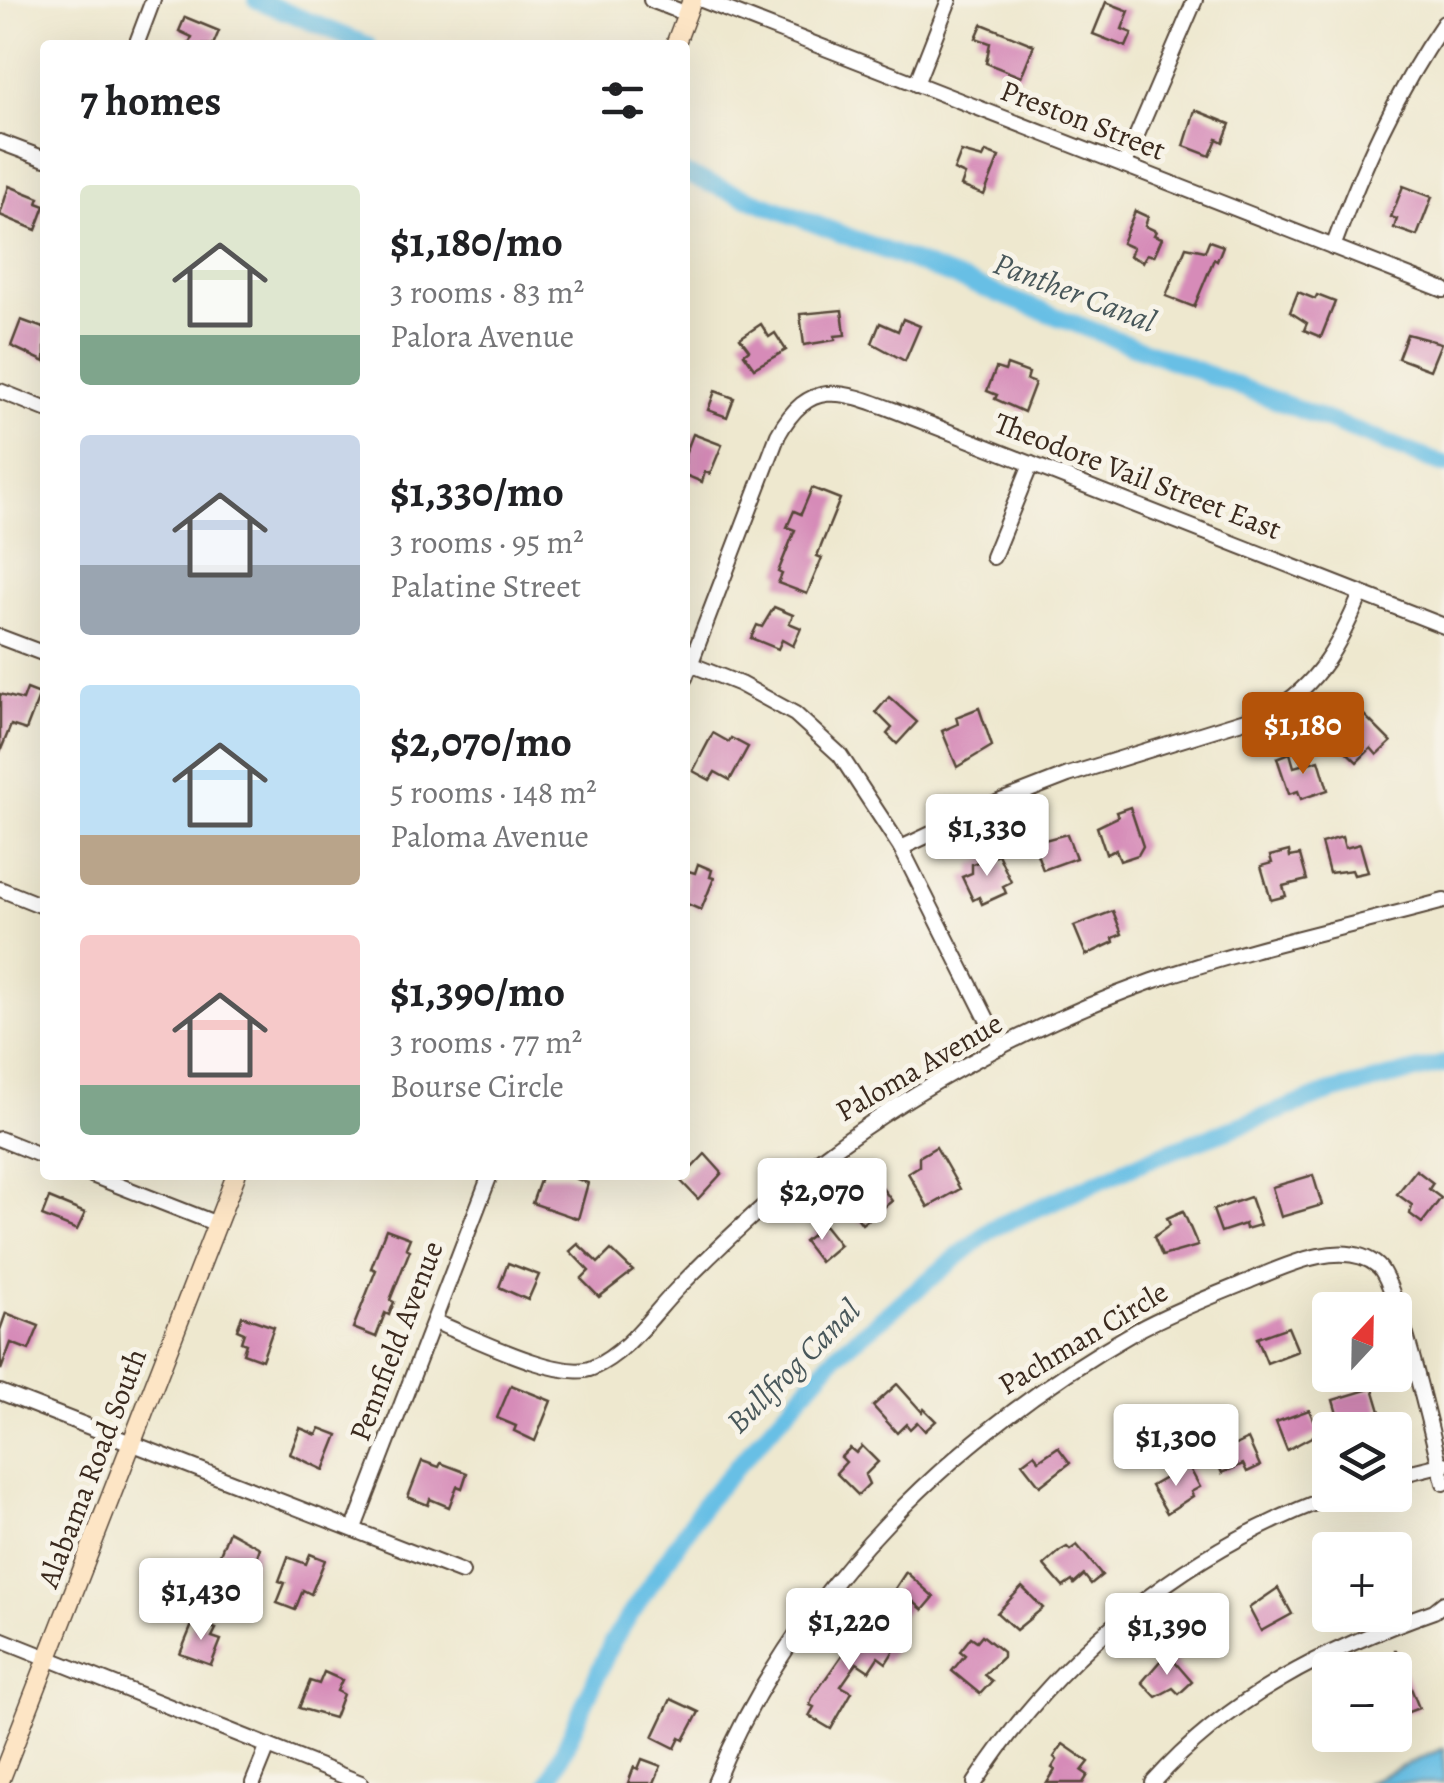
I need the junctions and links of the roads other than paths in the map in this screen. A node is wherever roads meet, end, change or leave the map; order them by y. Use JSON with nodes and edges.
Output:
{"nodes":[{"id":1,"x":153,"y":0,"type":"edge"},
{"id":2,"x":652,"y":0,"type":"edge"},
{"id":3,"x":702,"y":0,"type":"edge"},
{"id":4,"x":949,"y":0,"type":"edge"},
{"id":5,"x":1195,"y":0,"type":"edge"},
{"id":6,"x":690,"y":7,"type":"edge"},
{"id":7,"x":1444,"y":23,"type":"edge"},
{"id":8,"x":138,"y":40,"type":"edge"},
{"id":9,"x":677,"y":40,"type":"edge"},
{"id":10,"x":916,"y":84,"type":"junction"},
{"id":11,"x":0,"y":142,"type":"edge"},
{"id":12,"x":40,"y":157,"type":"edge"},
{"id":13,"x":1124,"y":165,"type":"junction"},
{"id":14,"x":1333,"y":247,"type":"junction"},
{"id":15,"x":1444,"y":290,"type":"edge"},
{"id":16,"x":0,"y":391,"type":"edge"},
{"id":17,"x":40,"y":407,"type":"edge"},
{"id":18,"x":1031,"y":464,"type":"junction"},
{"id":19,"x":994,"y":557,"type":"dead end"},
{"id":20,"x":1361,"y":594,"type":"junction"},
{"id":21,"x":1444,"y":626,"type":"edge"},
{"id":22,"x":0,"y":637,"type":"edge"},
{"id":23,"x":40,"y":652,"type":"edge"},
{"id":24,"x":690,"y":660,"type":"edge"},
{"id":25,"x":690,"y":669,"type":"edge"},
{"id":26,"x":901,"y":848,"type":"junction"},
{"id":27,"x":0,"y":889,"type":"edge"},
{"id":28,"x":1444,"y":901,"type":"edge"},
{"id":29,"x":40,"y":904,"type":"edge"},
{"id":30,"x":1001,"y":1047,"type":"junction"},
{"id":31,"x":0,"y":1139,"type":"edge"},
{"id":32,"x":40,"y":1155,"type":"edge"},
{"id":33,"x":105,"y":1180,"type":"edge"},
{"id":34,"x":234,"y":1180,"type":"edge"},
{"id":35,"x":488,"y":1180,"type":"edge"},
{"id":36,"x":217,"y":1224,"type":"junction"},
{"id":37,"x":435,"y":1322,"type":"junction"},
{"id":38,"x":0,"y":1392,"type":"edge"},
{"id":39,"x":131,"y":1444,"type":"junction"},
{"id":40,"x":1442,"y":1464,"type":"edge"},
{"id":41,"x":1412,"y":1472,"type":"edge"},
{"id":42,"x":1444,"y":1483,"type":"edge"},
{"id":43,"x":1312,"y":1506,"type":"edge"},
{"id":44,"x":354,"y":1528,"type":"junction"},
{"id":45,"x":462,"y":1572,"type":"dead end"},
{"id":46,"x":1444,"y":1603,"type":"edge"},
{"id":47,"x":0,"y":1639,"type":"edge"},
{"id":48,"x":47,"y":1660,"type":"junction"},
{"id":49,"x":268,"y":1746,"type":"junction"},
{"id":50,"x":0,"y":1781,"type":"edge"},
{"id":51,"x":254,"y":1783,"type":"edge"},
{"id":52,"x":361,"y":1783,"type":"edge"},
{"id":53,"x":715,"y":1783,"type":"edge"},
{"id":54,"x":975,"y":1783,"type":"edge"},
{"id":55,"x":1153,"y":1783,"type":"edge"}],
"edges":[{"from":1,"to":8,"type":"street"},
{"from":2,"to":6,"type":"street"},
{"from":3,"to":10,"type":"street","name":"Preston Street"},
{"from":4,"to":10,"type":"street"},
{"from":5,"to":13,"type":"street"},
{"from":6,"to":9,"type":"street"},
{"from":7,"to":14,"type":"street"},
{"from":10,"to":13,"type":"street","name":"Preston Street"},
{"from":11,"to":12,"type":"street"},
{"from":13,"to":14,"type":"street","name":"Preston Street"},
{"from":14,"to":15,"type":"street","name":"Preston Street"},
{"from":16,"to":17,"type":"street"},
{"from":18,"to":19,"type":"street"},
{"from":18,"to":20,"type":"street","name":"Theodore Vail Street East"},
{"from":18,"to":24,"type":"street","name":"Theodore Vail Street East"},
{"from":20,"to":21,"type":"street","name":"Theodore Vail Street East"},
{"from":20,"to":26,"type":"street"},
{"from":22,"to":23,"type":"street"},
{"from":25,"to":26,"type":"street"},
{"from":26,"to":30,"type":"street"},
{"from":27,"to":29,"type":"street"},
{"from":28,"to":30,"type":"street","name":"Paloma Avenue"},
{"from":30,"to":37,"type":"street","name":"Paloma Avenue"},
{"from":31,"to":32,"type":"street"},
{"from":33,"to":36,"type":"street"},
{"from":34,"to":36,"type":"street","name":"Alabama Road South"},
{"from":35,"to":37,"type":"street","name":"Pennfield Avenue"},
{"from":36,"to":39,"type":"street","name":"Alabama Road South"},
{"from":37,"to":44,"type":"street","name":"Pennfield Avenue"},
{"from":38,"to":39,"type":"street"},
{"from":39,"to":44,"type":"street"},
{"from":39,"to":48,"type":"street","name":"Alabama Road South"},
{"from":40,"to":41,"type":"street"},
{"from":40,"to":42,"type":"street"},
{"from":40,"to":53,"type":"street","name":"Pachman Circle"},
{"from":43,"to":54,"type":"street"},
{"from":44,"to":45,"type":"street"},
{"from":46,"to":55,"type":"street"},
{"from":47,"to":48,"type":"street"},
{"from":48,"to":49,"type":"street"},
{"from":48,"to":50,"type":"street","name":"Alabama Road South"},
{"from":49,"to":51,"type":"street"},
{"from":49,"to":52,"type":"street"}]}
